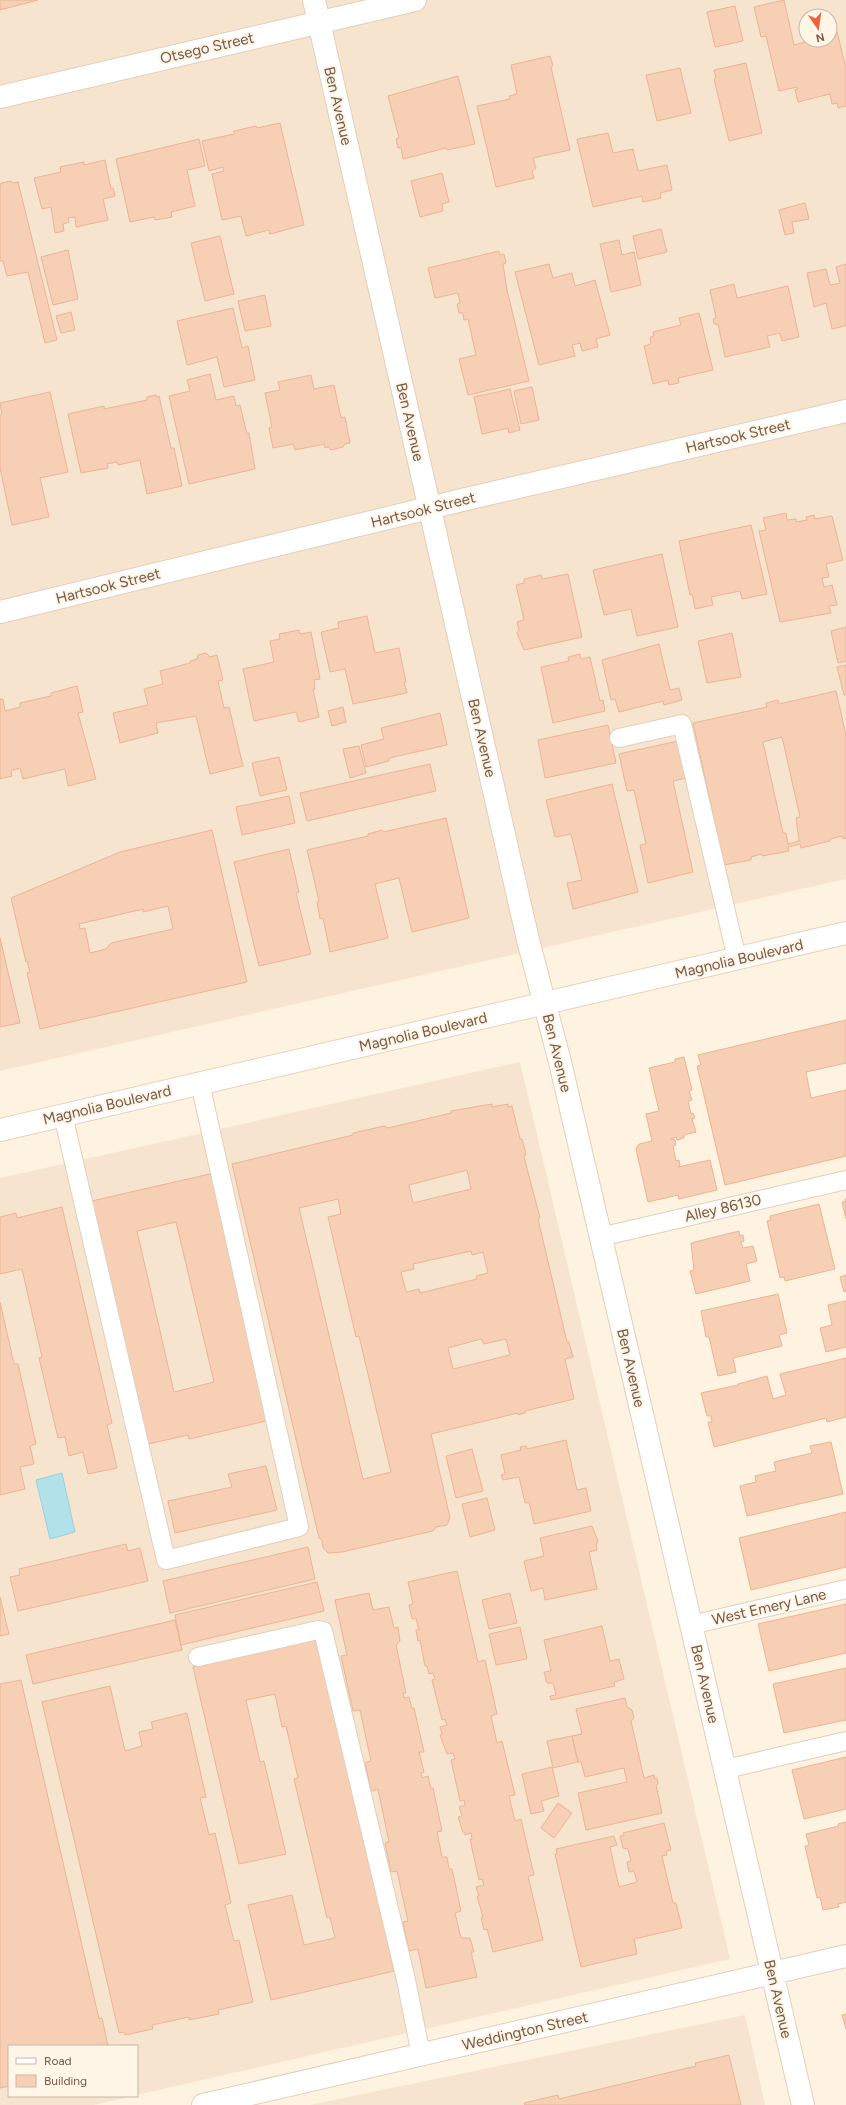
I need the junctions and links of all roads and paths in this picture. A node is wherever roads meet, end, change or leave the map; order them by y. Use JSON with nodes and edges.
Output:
{"nodes":[{"id":1,"x":314,"y":0,"type":"edge"},
{"id":2,"x":415,"y":0,"type":"edge"},
{"id":3,"x":319,"y":22,"type":"junction"},
{"id":4,"x":0,"y":97,"type":"edge"},
{"id":5,"x":846,"y":411,"type":"edge"},
{"id":6,"x":430,"y":508,"type":"junction"},
{"id":7,"x":0,"y":612,"type":"edge"},
{"id":8,"x":619,"y":738,"type":"dead end"},
{"id":9,"x":846,"y":933,"type":"edge"},
{"id":10,"x":737,"y":959,"type":"junction"},
{"id":11,"x":544,"y":1005,"type":"junction"},
{"id":12,"x":200,"y":1083,"type":"junction"},
{"id":13,"x":63,"y":1115,"type":"junction"},
{"id":14,"x":0,"y":1130,"type":"edge"},
{"id":15,"x":846,"y":1180,"type":"edge"},
{"id":16,"x":600,"y":1236,"type":"junction"},
{"id":17,"x":846,"y":1588,"type":"edge"},
{"id":18,"x":692,"y":1625,"type":"junction"},
{"id":19,"x":198,"y":1657,"type":"dead end"},
{"id":20,"x":846,"y":1741,"type":"edge"},
{"id":21,"x":726,"y":1769,"type":"junction"},
{"id":22,"x":846,"y":1956,"type":"edge"},
{"id":23,"x":772,"y":1973,"type":"junction"},
{"id":24,"x":421,"y":2055,"type":"junction"},
{"id":25,"x":203,"y":2105,"type":"edge"},
{"id":26,"x":803,"y":2105,"type":"edge"}],
"edges":[{"from":1,"to":3,"type":"street","name":"Ben Avenue"},
{"from":2,"to":3,"type":"street","name":"Otsego Street"},
{"from":3,"to":4,"type":"street","name":"Otsego Street"},
{"from":3,"to":6,"type":"street","name":"Ben Avenue"},
{"from":5,"to":6,"type":"street","name":"Hartsook Street"},
{"from":6,"to":7,"type":"street","name":"Hartsook Street"},
{"from":6,"to":11,"type":"street","name":"Ben Avenue"},
{"from":8,"to":10,"type":"lane"},
{"from":9,"to":10,"type":"street","name":"Magnolia Boulevard"},
{"from":10,"to":11,"type":"street","name":"Magnolia Boulevard"},
{"from":11,"to":12,"type":"street","name":"Magnolia Boulevard"},
{"from":11,"to":16,"type":"street","name":"Ben Avenue"},
{"from":12,"to":13,"type":"street","name":"Magnolia Boulevard"},
{"from":12,"to":13,"type":"lane"},
{"from":13,"to":14,"type":"street","name":"Magnolia Boulevard"},
{"from":15,"to":16,"type":"lane","name":"Alley 86130"},
{"from":16,"to":18,"type":"street","name":"Ben Avenue"},
{"from":17,"to":18,"type":"lane","name":"West Emery Lane"},
{"from":18,"to":21,"type":"street","name":"Ben Avenue"},
{"from":19,"to":24,"type":"lane"},
{"from":20,"to":21,"type":"lane"},
{"from":21,"to":23,"type":"street","name":"Ben Avenue"},
{"from":22,"to":23,"type":"street","name":"Weddington Street"},
{"from":23,"to":24,"type":"street","name":"Weddington Street"},
{"from":23,"to":26,"type":"street","name":"Ben Avenue"},
{"from":24,"to":25,"type":"street","name":"Weddington Street"}]}
